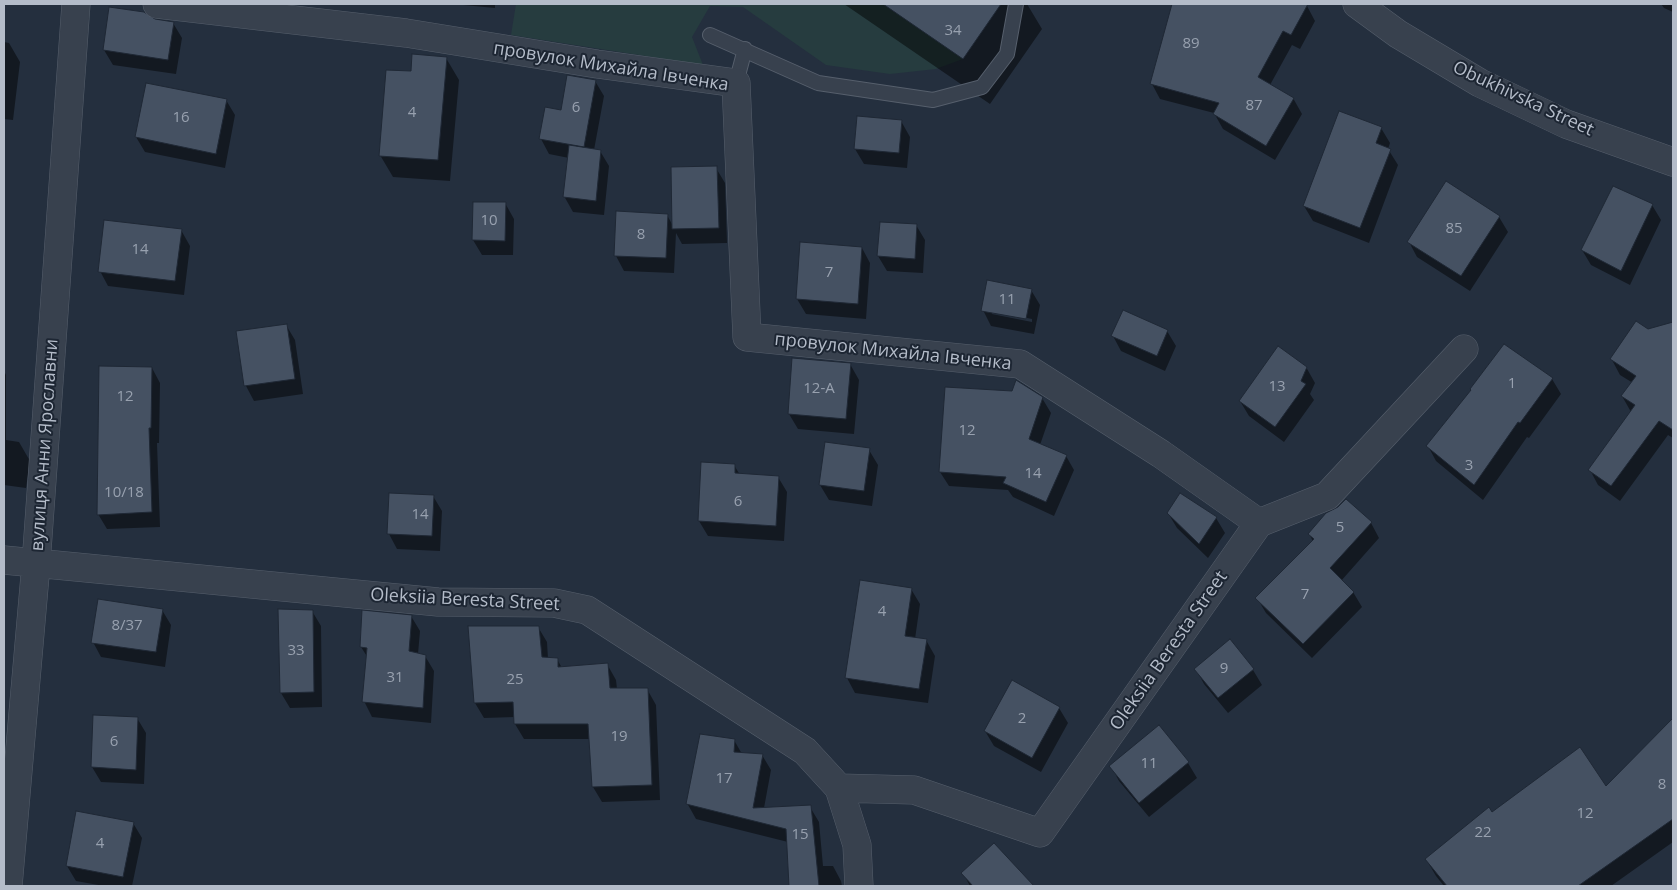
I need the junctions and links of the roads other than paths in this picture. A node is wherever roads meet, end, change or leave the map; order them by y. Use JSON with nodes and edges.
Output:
{"nodes":[{"id":1,"x":76,"y":4,"type":"edge"},
{"id":2,"x":157,"y":4,"type":"edge"},
{"id":3,"x":1016,"y":4,"type":"edge"},
{"id":4,"x":1357,"y":4,"type":"edge"},
{"id":5,"x":710,"y":35,"type":"dead end"},
{"id":6,"x":745,"y":49,"type":"junction"},
{"id":7,"x":736,"y":83,"type":"junction"},
{"id":8,"x":1673,"y":162,"type":"edge"},
{"id":9,"x":1464,"y":349,"type":"dead end"},
{"id":10,"x":1259,"y":523,"type":"junction"},
{"id":11,"x":4,"y":560,"type":"edge"},
{"id":12,"x":36,"y":564,"type":"junction"},
{"id":13,"x":839,"y":788,"type":"junction"},
{"id":14,"x":8,"y":886,"type":"edge"},
{"id":15,"x":859,"y":886,"type":"edge"}],
"edges":[{"from":1,"to":12,"type":"street","name":"вулиця Анни Ярославни"},
{"from":2,"to":7,"type":"street","name":"провулок Михайла Івченка"},
{"from":3,"to":6,"type":"lane"},
{"from":4,"to":8,"type":"street","name":"Obukhivska Street"},
{"from":5,"to":6,"type":"lane"},
{"from":6,"to":7,"type":"lane"},
{"from":7,"to":10,"type":"street","name":"провулок Михайла Івченка"},
{"from":9,"to":10,"type":"street"},
{"from":10,"to":13,"type":"street","name":"Oleksiia Beresta Street"},
{"from":11,"to":12,"type":"street","name":"Oleksiia Beresta Street"},
{"from":12,"to":13,"type":"street","name":"Oleksiia Beresta Street"},
{"from":12,"to":14,"type":"street","name":"вулиця Анни Ярославни"},
{"from":13,"to":15,"type":"street","name":"Oleksiia Beresta Street"}]}
